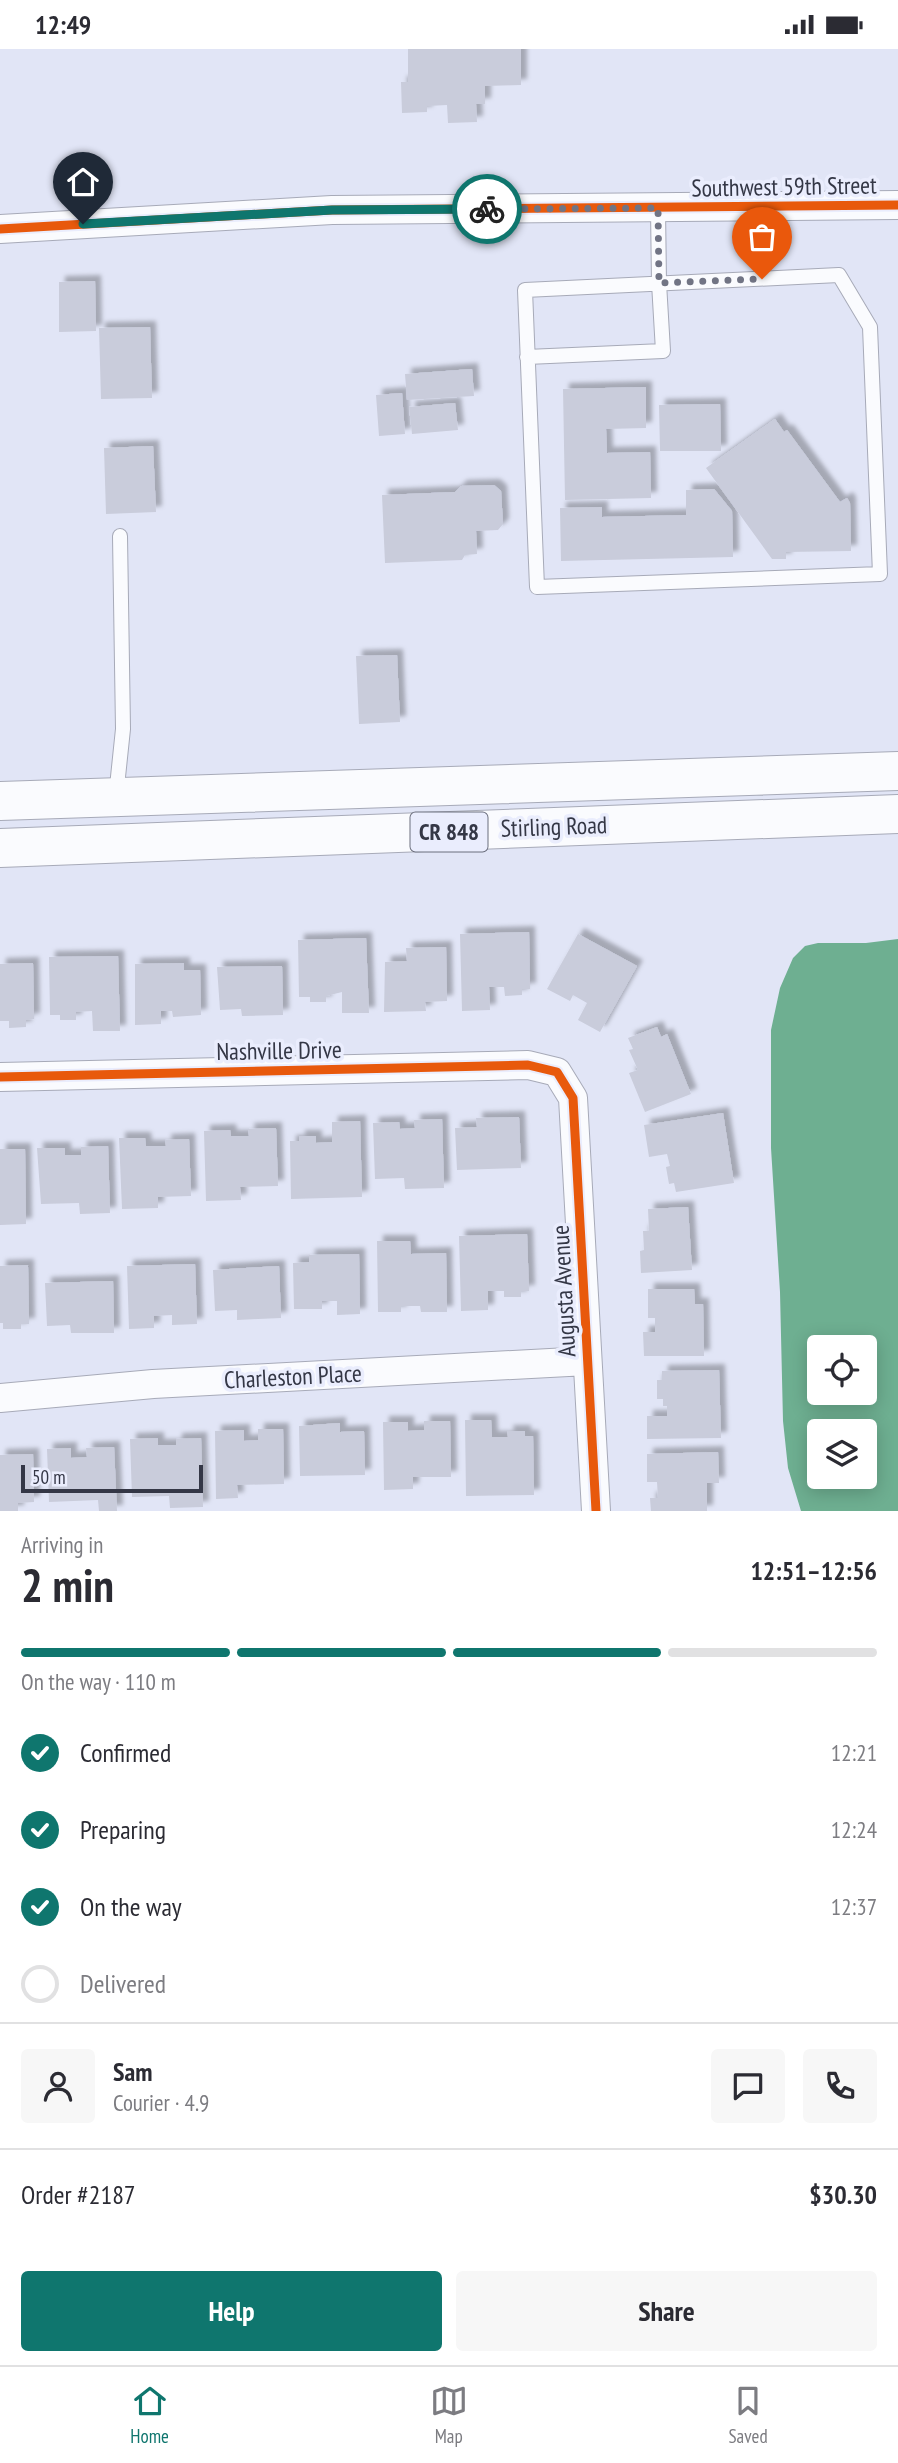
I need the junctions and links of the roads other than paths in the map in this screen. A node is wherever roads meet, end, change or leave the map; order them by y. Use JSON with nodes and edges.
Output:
{"nodes":[{"id":1,"x":898,"y":205,"type":"edge"},
{"id":2,"x":658,"y":208,"type":"junction"},
{"id":3,"x":0,"y":229,"type":"edge"},
{"id":4,"x":659,"y":283,"type":"junction"},
{"id":5,"x":527,"y":357,"type":"junction"},
{"id":6,"x":120,"y":536,"type":"dead end"},
{"id":7,"x":898,"y":771,"type":"edge"},
{"id":8,"x":116,"y":797,"type":"junction"},
{"id":9,"x":0,"y":801,"type":"edge"},
{"id":10,"x":898,"y":814,"type":"edge"},
{"id":11,"x":0,"y":848,"type":"edge"},
{"id":12,"x":557,"y":1072,"type":"joint"},
{"id":13,"x":0,"y":1077,"type":"edge"},
{"id":14,"x":587,"y":1361,"type":"junction"},
{"id":15,"x":0,"y":1398,"type":"edge"},
{"id":16,"x":596,"y":1511,"type":"edge"}],
"edges":[{"from":1,"to":2,"type":"street","name":"Southwest 59th Street"},
{"from":2,"to":3,"type":"street","name":"Southwest 59th Street"},
{"from":2,"to":4,"type":"lane"},
{"from":4,"to":5,"type":"lane"},
{"from":4,"to":5,"type":"lane"},
{"from":4,"to":5,"type":"lane"},
{"from":6,"to":8,"type":"lane"},
{"from":7,"to":8,"type":"main road","name":"Stirling Road","number":"CR 848"},
{"from":8,"to":9,"type":"main road","name":"Stirling Road","number":"CR 848"},
{"from":10,"to":11,"type":"main road","name":"Stirling Road","number":"CR 848"},
{"from":12,"to":13,"type":"street","name":"Nashville Drive"},
{"from":12,"to":14,"type":"street","name":"Augusta Avenue"},
{"from":14,"to":15,"type":"street","name":"Charleston Place"},
{"from":14,"to":16,"type":"street","name":"Augusta Avenue"}]}
